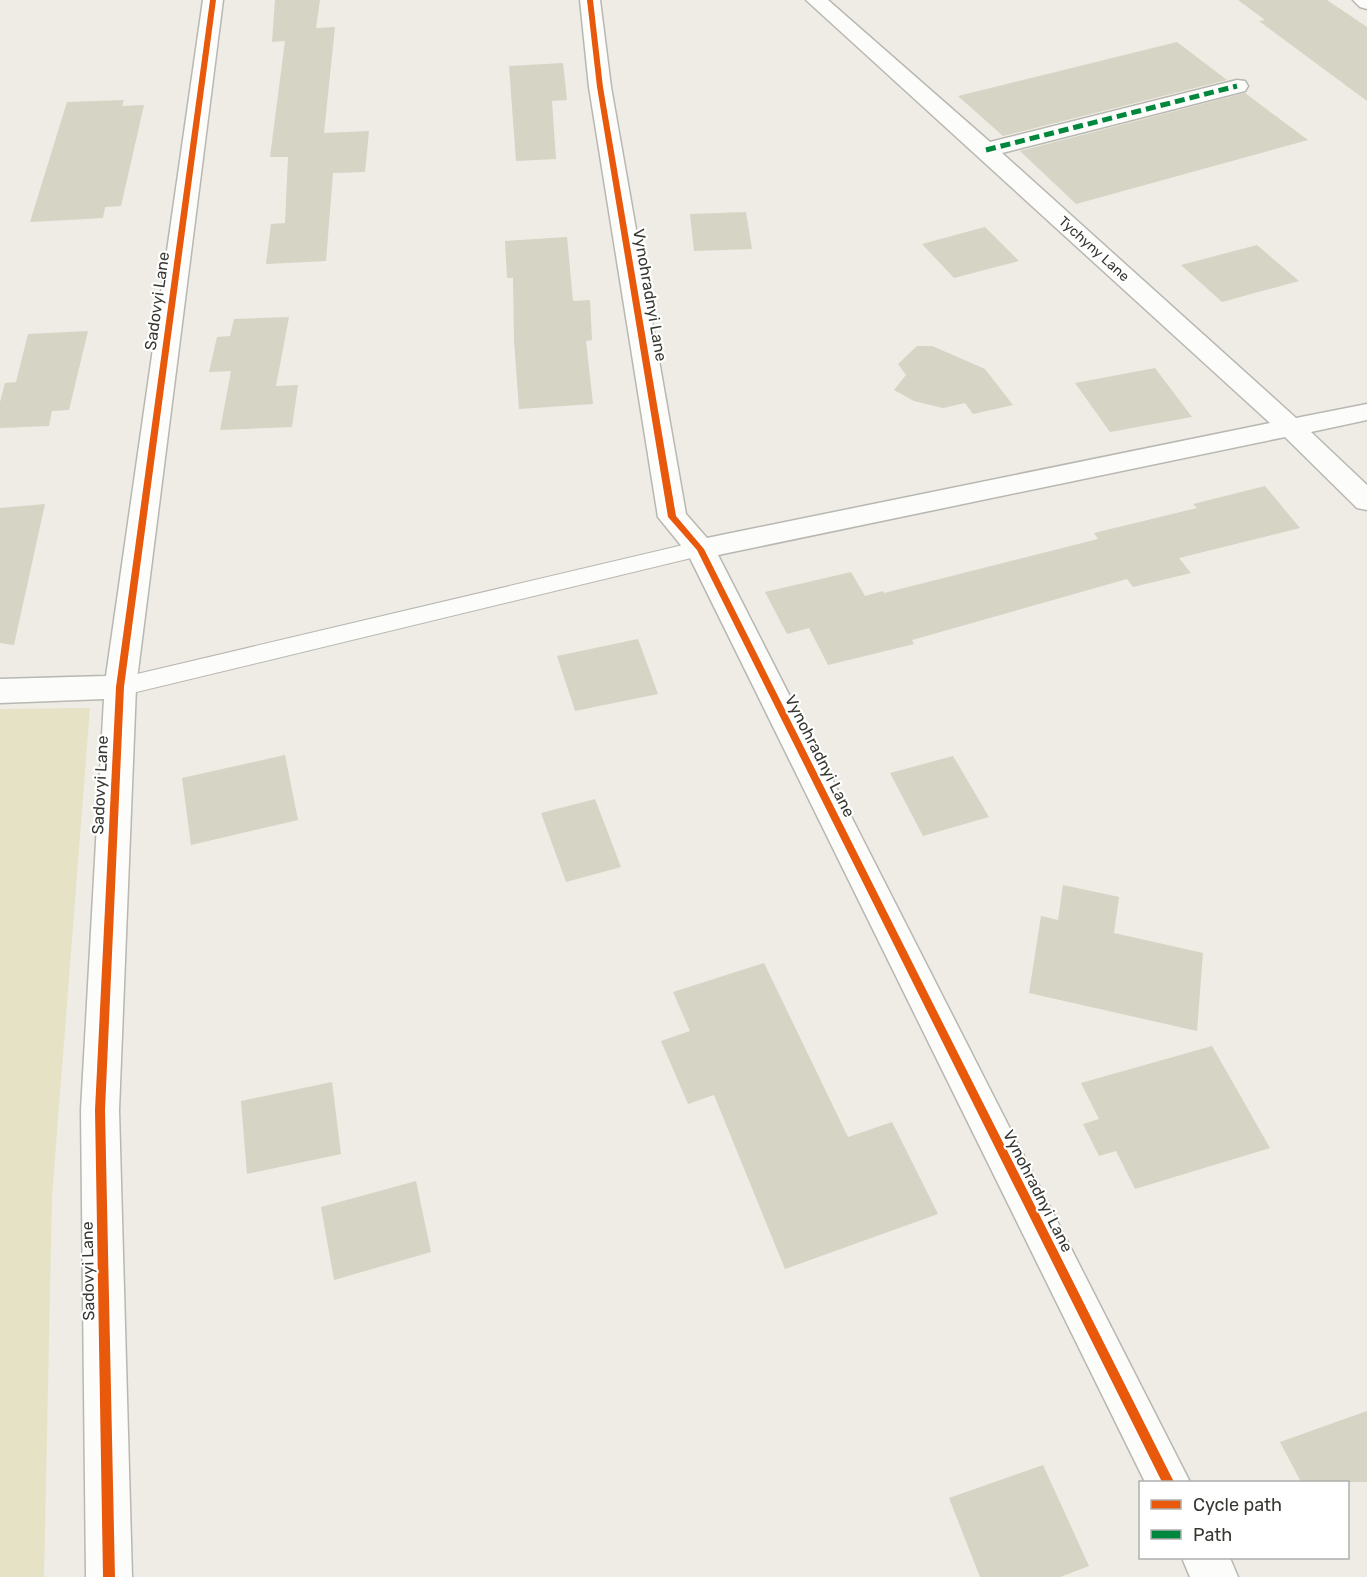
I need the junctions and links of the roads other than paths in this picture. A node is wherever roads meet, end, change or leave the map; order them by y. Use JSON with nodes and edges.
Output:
{"nodes":[{"id":1,"x":213,"y":0,"type":"edge"},
{"id":2,"x":590,"y":0,"type":"edge"},
{"id":3,"x":816,"y":0,"type":"edge"},
{"id":4,"x":1363,"y":0,"type":"edge"},
{"id":5,"x":1367,"y":3,"type":"edge"},
{"id":6,"x":1237,"y":86,"type":"dead end"},
{"id":7,"x":986,"y":150,"type":"junction"},
{"id":8,"x":1367,"y":412,"type":"edge"},
{"id":9,"x":1290,"y":427,"type":"junction"},
{"id":10,"x":1367,"y":501,"type":"edge"},
{"id":11,"x":700,"y":549,"type":"junction"},
{"id":12,"x":120,"y":687,"type":"junction"},
{"id":13,"x":0,"y":691,"type":"edge"},
{"id":14,"x":1167,"y":1481,"type":"edge"},
{"id":15,"x":1206,"y":1559,"type":"edge"},
{"id":16,"x":110,"y":1577,"type":"edge"},
{"id":17,"x":1215,"y":1577,"type":"edge"}],
"edges":[{"from":1,"to":12,"type":"street","name":"Sadovyi Lane"},
{"from":2,"to":11,"type":"street","name":"Vynohradnyi Lane"},
{"from":3,"to":7,"type":"street","name":"Tychyny Lane"},
{"from":4,"to":5,"type":"street"},
{"from":6,"to":7,"type":"street"},
{"from":7,"to":9,"type":"street","name":"Tychyny Lane"},
{"from":8,"to":9,"type":"street"},
{"from":9,"to":10,"type":"street","name":"Tychyny Lane"},
{"from":9,"to":11,"type":"street"},
{"from":11,"to":12,"type":"lane"},
{"from":11,"to":14,"type":"street","name":"Vynohradnyi Lane"},
{"from":12,"to":13,"type":"street"},
{"from":12,"to":16,"type":"street","name":"Sadovyi Lane"},
{"from":15,"to":17,"type":"street"}]}
